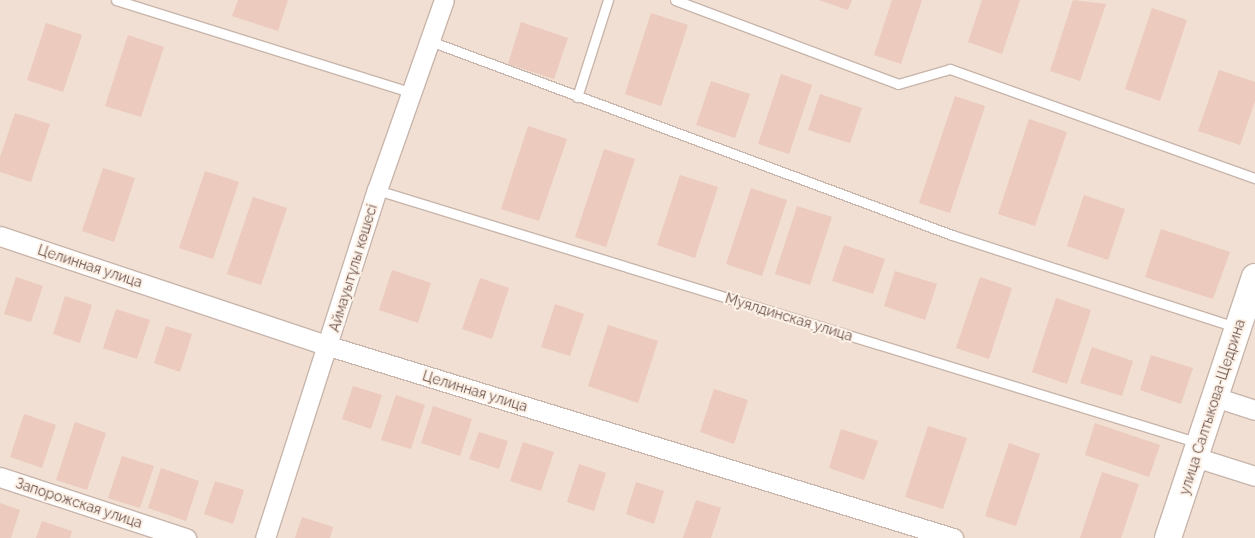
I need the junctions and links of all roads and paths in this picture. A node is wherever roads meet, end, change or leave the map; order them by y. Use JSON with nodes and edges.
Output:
{"nodes":[{"id":1,"x":116,"y":0,"type":"edge"},
{"id":2,"x":444,"y":0,"type":"edge"},
{"id":3,"x":608,"y":0,"type":"edge"},
{"id":4,"x":675,"y":0,"type":"edge"},
{"id":5,"x":430,"y":41,"type":"junction"},
{"id":6,"x":412,"y":93,"type":"junction"},
{"id":7,"x":577,"y":97,"type":"junction"},
{"id":8,"x":1255,"y":178,"type":"edge"},
{"id":9,"x":377,"y":190,"type":"junction"},
{"id":10,"x":0,"y":236,"type":"edge"},
{"id":11,"x":1255,"y":277,"type":"edge"},
{"id":12,"x":1238,"y":328,"type":"junction"},
{"id":13,"x":329,"y":346,"type":"junction"},
{"id":14,"x":1215,"y":397,"type":"junction"},
{"id":15,"x":1255,"y":410,"type":"edge"},
{"id":16,"x":1197,"y":450,"type":"junction"},
{"id":17,"x":1255,"y":476,"type":"edge"},
{"id":18,"x":0,"y":477,"type":"edge"},
{"id":19,"x":186,"y":538,"type":"edge"},
{"id":20,"x":265,"y":538,"type":"edge"},
{"id":21,"x":953,"y":538,"type":"edge"},
{"id":22,"x":1168,"y":538,"type":"edge"}],
"edges":[{"from":1,"to":6,"type":"lane"},
{"from":2,"to":5,"type":"street","name":"Аймауытұлы көшесі"},
{"from":3,"to":7,"type":"lane"},
{"from":4,"to":8,"type":"lane"},
{"from":5,"to":6,"type":"street","name":"Аймауытұлы көшесі"},
{"from":5,"to":7,"type":"lane"},
{"from":6,"to":9,"type":"street","name":"Аймауытұлы көшесі"},
{"from":7,"to":12,"type":"lane"},
{"from":9,"to":13,"type":"street","name":"Аймауытұлы көшесі"},
{"from":9,"to":16,"type":"lane","name":"Муялдинская улица"},
{"from":10,"to":13,"type":"street","name":"Целинная улица"},
{"from":11,"to":12,"type":"street","name":"улица Салтыкова-Щедрина"},
{"from":12,"to":14,"type":"street","name":"улица Салтыкова-Щедрина"},
{"from":13,"to":20,"type":"street","name":"Аймауытұлы көшесі"},
{"from":13,"to":21,"type":"street","name":"Целинная улица"},
{"from":14,"to":15,"type":"street"},
{"from":14,"to":16,"type":"street","name":"улица Салтыкова-Щедрина"},
{"from":16,"to":17,"type":"street"},
{"from":16,"to":22,"type":"street","name":"улица Салтыкова-Щедрина"},
{"from":18,"to":19,"type":"street","name":"Запорожская улица"}]}
